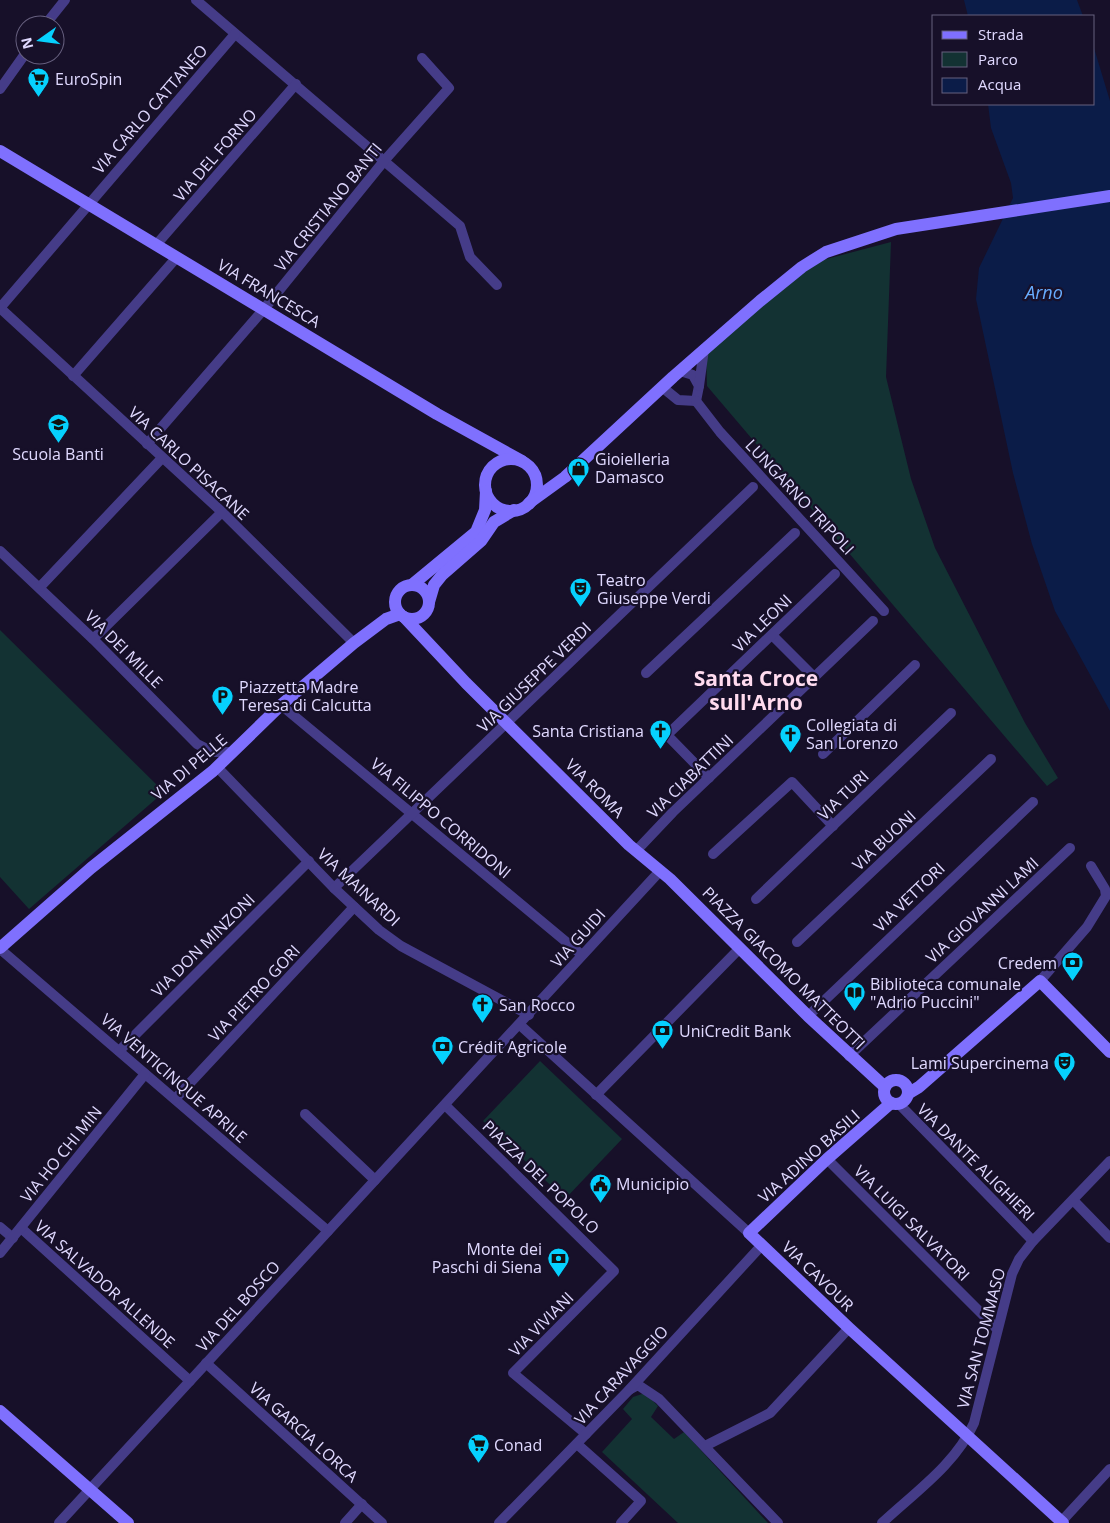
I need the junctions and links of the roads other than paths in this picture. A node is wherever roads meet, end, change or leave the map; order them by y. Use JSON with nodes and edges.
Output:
{"nodes":[{"id":1,"x":65,"y":0,"type":"edge"},
{"id":2,"x":196,"y":0,"type":"edge"},
{"id":3,"x":54,"y":15,"type":"edge"},
{"id":4,"x":235,"y":34,"type":"junction"},
{"id":5,"x":422,"y":58,"type":"dead end"},
{"id":6,"x":17,"y":65,"type":"edge"},
{"id":7,"x":296,"y":84,"type":"junction"},
{"id":8,"x":0,"y":89,"type":"edge"},
{"id":9,"x":0,"y":151,"type":"edge"},
{"id":10,"x":384,"y":161,"type":"junction"},
{"id":11,"x":1110,"y":196,"type":"edge"},
{"id":12,"x":87,"y":205,"type":"junction"},
{"id":13,"x":156,"y":245,"type":"junction"},
{"id":14,"x":177,"y":257,"type":"junction"},
{"id":15,"x":497,"y":285,"type":"dead end"},
{"id":16,"x":0,"y":308,"type":"edge"},
{"id":17,"x":264,"y":309,"type":"junction"},
{"id":18,"x":704,"y":349,"type":"junction"},
{"id":19,"x":680,"y":371,"type":"junction"},
{"id":20,"x":73,"y":376,"type":"junction"},
{"id":21,"x":699,"y":386,"type":"junction"},
{"id":22,"x":662,"y":387,"type":"junction"},
{"id":23,"x":696,"y":401,"type":"junction"},
{"id":24,"x":147,"y":444,"type":"junction"},
{"id":25,"x":162,"y":458,"type":"junction"},
{"id":26,"x":525,"y":464,"type":"junction"},
{"id":27,"x":559,"y":481,"type":"junction"},
{"id":28,"x":753,"y":487,"type":"dead end"},
{"id":29,"x":486,"y":492,"type":"junction"},
{"id":30,"x":529,"y":503,"type":"junction"},
{"id":31,"x":514,"y":510,"type":"junction"},
{"id":32,"x":222,"y":512,"type":"junction"},
{"id":33,"x":794,"y":533,"type":"dead end"},
{"id":34,"x":0,"y":551,"type":"edge"},
{"id":35,"x":835,"y":574,"type":"dead end"},
{"id":36,"x":413,"y":584,"type":"junction"},
{"id":37,"x":40,"y":587,"type":"junction"},
{"id":38,"x":429,"y":602,"type":"junction"},
{"id":39,"x":884,"y":611,"type":"dead end"},
{"id":40,"x":402,"y":616,"type":"junction"},
{"id":41,"x":873,"y":621,"type":"dead end"},
{"id":42,"x":772,"y":635,"type":"junction"},
{"id":43,"x":94,"y":639,"type":"junction"},
{"id":44,"x":354,"y":643,"type":"junction"},
{"id":45,"x":915,"y":665,"type":"dead end"},
{"id":46,"x":646,"y":673,"type":"dead end"},
{"id":47,"x":814,"y":677,"type":"junction"},
{"id":48,"x":280,"y":705,"type":"junction"},
{"id":49,"x":951,"y":713,"type":"dead end"},
{"id":50,"x":507,"y":724,"type":"junction"},
{"id":51,"x":233,"y":752,"type":"junction"},
{"id":52,"x":823,"y":754,"type":"dead end"},
{"id":53,"x":991,"y":759,"type":"dead end"},
{"id":54,"x":216,"y":767,"type":"junction"},
{"id":55,"x":709,"y":778,"type":"junction"},
{"id":56,"x":1033,"y":802,"type":"dead end"},
{"id":57,"x":413,"y":813,"type":"junction"},
{"id":58,"x":832,"y":826,"type":"junction"},
{"id":59,"x":1070,"y":848,"type":"dead end"},
{"id":60,"x":636,"y":851,"type":"junction"},
{"id":61,"x":713,"y":854,"type":"dead end"},
{"id":62,"x":309,"y":861,"type":"junction"},
{"id":63,"x":1091,"y":866,"type":"dead end"},
{"id":64,"x":660,"y":871,"type":"junction"},
{"id":65,"x":334,"y":888,"type":"junction"},
{"id":66,"x":756,"y":899,"type":"dead end"},
{"id":67,"x":354,"y":907,"type":"junction"},
{"id":68,"x":798,"y":942,"type":"dead end"},
{"id":69,"x":0,"y":948,"type":"edge"},
{"id":70,"x":740,"y":948,"type":"junction"},
{"id":71,"x":582,"y":955,"type":"junction"},
{"id":72,"x":1040,"y":981,"type":"junction"},
{"id":73,"x":529,"y":1015,"type":"junction"},
{"id":74,"x":808,"y":1016,"type":"junction"},
{"id":75,"x":520,"y":1025,"type":"junction"},
{"id":76,"x":119,"y":1051,"type":"junction"},
{"id":77,"x":1110,"y":1052,"type":"edge"},
{"id":78,"x":849,"y":1056,"type":"junction"},
{"id":79,"x":145,"y":1074,"type":"junction"},
{"id":80,"x":885,"y":1087,"type":"junction"},
{"id":81,"x":908,"y":1092,"type":"junction"},
{"id":82,"x":596,"y":1095,"type":"junction"},
{"id":83,"x":175,"y":1099,"type":"junction"},
{"id":84,"x":895,"y":1104,"type":"junction"},
{"id":85,"x":443,"y":1108,"type":"junction"},
{"id":86,"x":305,"y":1114,"type":"dead end"},
{"id":87,"x":827,"y":1159,"type":"junction"},
{"id":88,"x":1110,"y":1162,"type":"edge"},
{"id":89,"x":375,"y":1180,"type":"junction"},
{"id":90,"x":1074,"y":1201,"type":"junction"},
{"id":91,"x":0,"y":1227,"type":"edge"},
{"id":92,"x":21,"y":1228,"type":"junction"},
{"id":93,"x":328,"y":1231,"type":"junction"},
{"id":94,"x":749,"y":1233,"type":"junction"},
{"id":95,"x":13,"y":1238,"type":"junction"},
{"id":96,"x":1110,"y":1238,"type":"edge"},
{"id":97,"x":1033,"y":1241,"type":"junction"},
{"id":98,"x":762,"y":1245,"type":"junction"},
{"id":99,"x":0,"y":1253,"type":"edge"},
{"id":100,"x":614,"y":1272,"type":"joint"},
{"id":101,"x":849,"y":1328,"type":"junction"},
{"id":102,"x":997,"y":1330,"type":"junction"},
{"id":103,"x":206,"y":1363,"type":"junction"},
{"id":104,"x":190,"y":1381,"type":"junction"},
{"id":105,"x":628,"y":1390,"type":"junction"},
{"id":106,"x":0,"y":1411,"type":"edge"},
{"id":107,"x":586,"y":1434,"type":"junction"},
{"id":108,"x":968,"y":1437,"type":"junction"},
{"id":109,"x":577,"y":1444,"type":"junction"},
{"id":110,"x":705,"y":1446,"type":"junction"},
{"id":111,"x":1110,"y":1469,"type":"edge"},
{"id":112,"x":90,"y":1488,"type":"junction"},
{"id":113,"x":362,"y":1504,"type":"junction"},
{"id":114,"x":58,"y":1523,"type":"edge"},
{"id":115,"x":128,"y":1523,"type":"edge"},
{"id":116,"x":345,"y":1523,"type":"edge"},
{"id":117,"x":382,"y":1523,"type":"edge"},
{"id":118,"x":499,"y":1523,"type":"edge"},
{"id":119,"x":622,"y":1523,"type":"edge"},
{"id":120,"x":778,"y":1523,"type":"edge"},
{"id":121,"x":882,"y":1523,"type":"edge"},
{"id":122,"x":1061,"y":1523,"type":"edge"}],
"edges":[{"from":1,"to":3,"type":"street"},
{"from":2,"to":4,"type":"street"},
{"from":4,"to":7,"type":"street"},
{"from":4,"to":12,"type":"street","name":"VIA CARLO CATTANEO"},
{"from":5,"to":10,"type":"street","name":"VIA CRISTIANO BANTI"},
{"from":6,"to":8,"type":"street"},
{"from":7,"to":10,"type":"street"},
{"from":7,"to":13,"type":"street","name":"VIA DEL FORNO"},
{"from":9,"to":12,"type":"main road","name":"VIA FRANCESCA"},
{"from":10,"to":15,"type":"street"},
{"from":10,"to":17,"type":"street","name":"VIA CRISTIANO BANTI"},
{"from":11,"to":18,"type":"main road"},
{"from":12,"to":13,"type":"main road","name":"VIA FRANCESCA"},
{"from":12,"to":16,"type":"street","name":"VIA CARLO CATTANEO"},
{"from":13,"to":14,"type":"main road","name":"VIA FRANCESCA"},
{"from":14,"to":17,"type":"main road","name":"VIA FRANCESCA"},
{"from":14,"to":20,"type":"street"},
{"from":16,"to":20,"type":"street","name":"VIA CARLO PISACANE"},
{"from":17,"to":24,"type":"street","name":"VIA CRISTIANO BANTI"},
{"from":17,"to":26,"type":"main road","name":"VIA FRANCESCA"},
{"from":18,"to":19,"type":"main road"},
{"from":18,"to":21,"type":"street"},
{"from":19,"to":21,"type":"street"},
{"from":19,"to":22,"type":"main road"},
{"from":20,"to":24,"type":"street","name":"VIA CARLO PISACANE"},
{"from":21,"to":23,"type":"street"},
{"from":22,"to":23,"type":"street"},
{"from":22,"to":27,"type":"main road"},
{"from":23,"to":39,"type":"street","name":"LUNGARNO TRIPOLI"},
{"from":24,"to":25,"type":"street","name":"VIA CARLO PISACANE"},
{"from":25,"to":32,"type":"street","name":"VIA CARLO PISACANE"},
{"from":25,"to":37,"type":"street"},
{"from":26,"to":27,"type":"main road","name":"VIA FRANCESCA"},
{"from":26,"to":29,"type":"main road"},
{"from":26,"to":30,"type":"main road"},
{"from":27,"to":30,"type":"main road"},
{"from":28,"to":50,"type":"street","name":"VIA GIUSEPPE VERDI"},
{"from":29,"to":31,"type":"main road"},
{"from":29,"to":36,"type":"main road"},
{"from":30,"to":31,"type":"main road"},
{"from":31,"to":38,"type":"main road"},
{"from":32,"to":43,"type":"street"},
{"from":32,"to":44,"type":"street","name":"VIA CARLO PISACANE"},
{"from":33,"to":46,"type":"street"},
{"from":34,"to":37,"type":"street","name":"VIA DEI MILLE"},
{"from":35,"to":42,"type":"street","name":"VIA LEONI"},
{"from":36,"to":38,"type":"main road"},
{"from":36,"to":40,"type":"main road"},
{"from":37,"to":43,"type":"street","name":"VIA DEI MILLE"},
{"from":38,"to":40,"type":"main road"},
{"from":40,"to":44,"type":"main road","name":"VIA DI PELLE"},
{"from":40,"to":50,"type":"main road","name":"VIA ROMA"},
{"from":41,"to":47,"type":"street","name":"VIA CIABATTINI"},
{"from":42,"to":47,"type":"street"},
{"from":42,"to":55,"type":"street","name":"VIA LEONI"},
{"from":43,"to":51,"type":"street","name":"VIA DEI MILLE"},
{"from":44,"to":48,"type":"main road","name":"VIA DI PELLE"},
{"from":45,"to":52,"type":"street"},
{"from":47,"to":55,"type":"street","name":"VIA CIABATTINI"},
{"from":48,"to":51,"type":"main road","name":"VIA DI PELLE"},
{"from":48,"to":57,"type":"street","name":"VIA FILIPPO CORRIDONI"},
{"from":49,"to":58,"type":"street","name":"VIA TURI"},
{"from":50,"to":57,"type":"street","name":"VIA GIUSEPPE VERDI"},
{"from":50,"to":60,"type":"main road","name":"VIA ROMA"},
{"from":51,"to":54,"type":"main road","name":"VIA DI PELLE"},
{"from":53,"to":68,"type":"street","name":"VIA BUONI"},
{"from":54,"to":62,"type":"street","name":"VIA MAINARDI"},
{"from":54,"to":69,"type":"main road","name":"VIA DI PELLE"},
{"from":55,"to":60,"type":"street","name":"VIA CIABATTINI"},
{"from":56,"to":74,"type":"street","name":"VIA VETTORI"},
{"from":57,"to":65,"type":"street","name":"VIA GIUSEPPE VERDI"},
{"from":57,"to":71,"type":"street","name":"VIA FILIPPO CORRIDONI"},
{"from":58,"to":61,"type":"street"},
{"from":58,"to":66,"type":"street","name":"VIA TURI"},
{"from":59,"to":78,"type":"street","name":"VIA GIOVANNI LAMI"},
{"from":60,"to":64,"type":"main road","name":"VIA ROMA"},
{"from":62,"to":65,"type":"street","name":"VIA MAINARDI"},
{"from":62,"to":76,"type":"street","name":"VIA DON MINZONI"},
{"from":63,"to":72,"type":"street"},
{"from":64,"to":70,"type":"main road","name":"PIAZZA GIACOMO MATTEOTTI"},
{"from":64,"to":71,"type":"street","name":"VIA GUIDI"},
{"from":65,"to":67,"type":"street","name":"VIA MAINARDI"},
{"from":67,"to":73,"type":"street","name":"VIA MAINARDI"},
{"from":67,"to":83,"type":"street","name":"VIA PIETRO GORI"},
{"from":69,"to":76,"type":"street","name":"VIA VENTICINQUE APRILE"},
{"from":70,"to":74,"type":"main road","name":"PIAZZA GIACOMO MATTEOTTI"},
{"from":70,"to":82,"type":"street"},
{"from":71,"to":73,"type":"street","name":"VIA GUIDI"},
{"from":72,"to":77,"type":"main road"},
{"from":72,"to":81,"type":"main road"},
{"from":73,"to":75,"type":"street","name":"VIA GUIDI"},
{"from":74,"to":78,"type":"main road","name":"PIAZZA GIACOMO MATTEOTTI"},
{"from":75,"to":82,"type":"street"},
{"from":75,"to":85,"type":"street"},
{"from":76,"to":79,"type":"street","name":"VIA VENTICINQUE APRILE"},
{"from":78,"to":80,"type":"main road","name":"PIAZZA GIACOMO MATTEOTTI"},
{"from":79,"to":83,"type":"street","name":"VIA VENTICINQUE APRILE"},
{"from":79,"to":92,"type":"street","name":"VIA HO CHI MIN"},
{"from":80,"to":81,"type":"main road"},
{"from":80,"to":84,"type":"main road","name":"PIAZZA GIACOMO MATTEOTTI"},
{"from":81,"to":84,"type":"main road"},
{"from":82,"to":94,"type":"street","name":"VIA CAVOUR"},
{"from":83,"to":93,"type":"street","name":"VIA VENTICINQUE APRILE"},
{"from":84,"to":87,"type":"main road","name":"VIA ADINO BASILI"},
{"from":84,"to":97,"type":"street","name":"VIA DANTE ALIGHIERI"},
{"from":85,"to":89,"type":"street","name":"VIA DEL BOSCO"},
{"from":85,"to":100,"type":"street","name":"PIAZZA DEL POPOLO"},
{"from":86,"to":89,"type":"street"},
{"from":87,"to":94,"type":"main road","name":"VIA ADINO BASILI"},
{"from":87,"to":102,"type":"street","name":"VIA LUIGI SALVATORI"},
{"from":88,"to":90,"type":"street","name":"VIA SAN TOMMASO"},
{"from":89,"to":93,"type":"street","name":"VIA DEL BOSCO"},
{"from":90,"to":96,"type":"street"},
{"from":90,"to":97,"type":"street","name":"VIA SAN TOMMASO"},
{"from":91,"to":95,"type":"street","name":"VIA SALVADOR ALLENDE"},
{"from":92,"to":95,"type":"street","name":"VIA HO CHI MIN"},
{"from":92,"to":104,"type":"street","name":"VIA SALVADOR ALLENDE"},
{"from":93,"to":103,"type":"street","name":"VIA DEL BOSCO"},
{"from":94,"to":98,"type":"main road","name":"VIA CAVOUR"},
{"from":95,"to":99,"type":"street","name":"VIA HO CHI MIN"},
{"from":97,"to":102,"type":"street","name":"VIA SAN TOMMASO"},
{"from":98,"to":101,"type":"main road","name":"VIA CAVOUR"},
{"from":98,"to":105,"type":"street","name":"VIA CARAVAGGIO"},
{"from":100,"to":107,"type":"street","name":"VIA VIVIANI"},
{"from":101,"to":108,"type":"main road","name":"VIA CAVOUR"},
{"from":101,"to":110,"type":"street"},
{"from":102,"to":108,"type":"street","name":"VIA SAN TOMMASO"},
{"from":103,"to":104,"type":"street","name":"VIA DEL BOSCO"},
{"from":103,"to":113,"type":"street","name":"VIA GARCIA LORCA"},
{"from":104,"to":112,"type":"street","name":"VIA DEL BOSCO"},
{"from":105,"to":107,"type":"street","name":"VIA CARAVAGGIO"},
{"from":105,"to":110,"type":"street"},
{"from":106,"to":112,"type":"main road"},
{"from":107,"to":109,"type":"street","name":"VIA CARAVAGGIO"},
{"from":108,"to":121,"type":"street","name":"VIA SAN TOMMASO"},
{"from":108,"to":122,"type":"main road","name":"VIA CAVOUR"},
{"from":109,"to":118,"type":"street","name":"VIA CARAVAGGIO"},
{"from":109,"to":119,"type":"street"},
{"from":110,"to":120,"type":"street"},
{"from":111,"to":122,"type":"street"},
{"from":112,"to":114,"type":"street","name":"VIA DEL BOSCO"},
{"from":112,"to":115,"type":"main road"},
{"from":113,"to":116,"type":"street"},
{"from":113,"to":117,"type":"street","name":"VIA GARCIA LORCA"}]}
